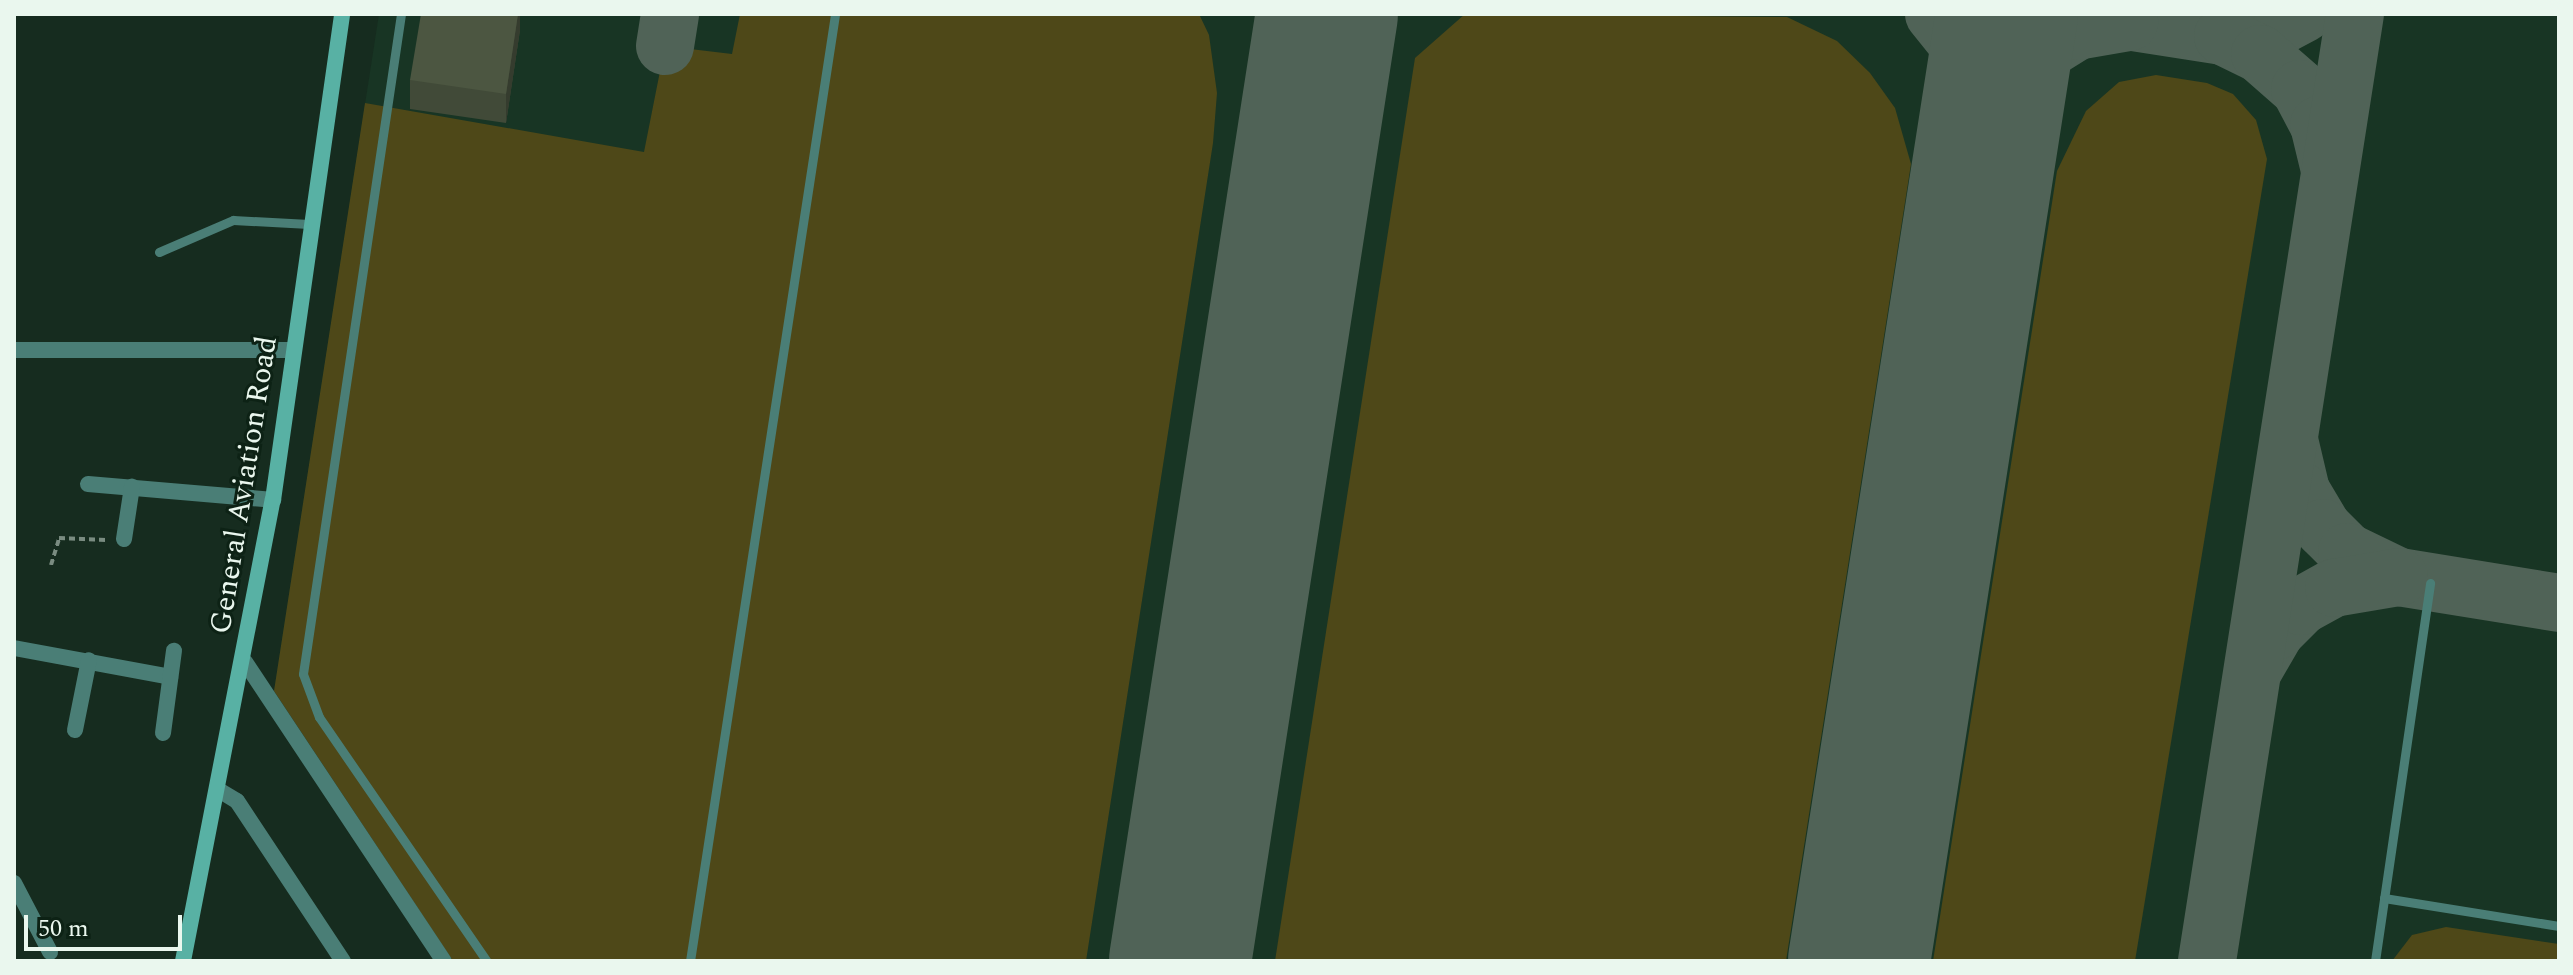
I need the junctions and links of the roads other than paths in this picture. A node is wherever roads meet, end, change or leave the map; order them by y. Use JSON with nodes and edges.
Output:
{"nodes":[{"id":1,"x":342,"y":14,"type":"edge"},
{"id":2,"x":401,"y":14,"type":"edge"},
{"id":3,"x":835,"y":14,"type":"edge"},
{"id":4,"x":309,"y":224,"type":"junction"},
{"id":5,"x":159,"y":252,"type":"dead end"},
{"id":6,"x":14,"y":350,"type":"edge"},
{"id":7,"x":293,"y":350,"type":"junction"},
{"id":8,"x":88,"y":484,"type":"dead end"},
{"id":9,"x":132,"y":487,"type":"junction"},
{"id":10,"x":273,"y":500,"type":"junction"},
{"id":11,"x":124,"y":539,"type":"road end"},
{"id":12,"x":2430,"y":583,"type":"dead end"},
{"id":13,"x":14,"y":648,"type":"edge"},
{"id":14,"x":174,"y":651,"type":"dead end"},
{"id":15,"x":89,"y":660,"type":"junction"},
{"id":16,"x":245,"y":662,"type":"junction"},
{"id":17,"x":170,"y":677,"type":"junction"},
{"id":18,"x":75,"y":730,"type":"dead end"},
{"id":19,"x":163,"y":733,"type":"dead end"},
{"id":20,"x":217,"y":789,"type":"junction"},
{"id":21,"x":14,"y":883,"type":"edge"},
{"id":22,"x":2384,"y":898,"type":"junction"},
{"id":23,"x":2559,"y":926,"type":"edge"},
{"id":24,"x":50,"y":952,"type":"dead end"},
{"id":25,"x":183,"y":961,"type":"edge"},
{"id":26,"x":343,"y":961,"type":"edge"},
{"id":27,"x":444,"y":961,"type":"edge"},
{"id":28,"x":487,"y":961,"type":"edge"},
{"id":29,"x":690,"y":961,"type":"edge"},
{"id":30,"x":2375,"y":961,"type":"edge"}],
"edges":[{"from":1,"to":4,"type":"main road","name":"General Aviation Road"},
{"from":2,"to":28,"type":"lane"},
{"from":3,"to":29,"type":"lane"},
{"from":4,"to":5,"type":"lane"},
{"from":4,"to":7,"type":"main road","name":"General Aviation Road"},
{"from":6,"to":7,"type":"street"},
{"from":7,"to":10,"type":"main road","name":"General Aviation Road"},
{"from":8,"to":9,"type":"street"},
{"from":9,"to":10,"type":"street"},
{"from":9,"to":11,"type":"street"},
{"from":10,"to":16,"type":"main road","name":"General Aviation Road"},
{"from":12,"to":22,"type":"lane"},
{"from":13,"to":15,"type":"street"},
{"from":14,"to":17,"type":"street"},
{"from":15,"to":17,"type":"street"},
{"from":15,"to":18,"type":"street"},
{"from":16,"to":20,"type":"main road","name":"General Aviation Road"},
{"from":16,"to":27,"type":"street"},
{"from":17,"to":19,"type":"street"},
{"from":20,"to":25,"type":"main road","name":"General Aviation Road"},
{"from":20,"to":26,"type":"street"},
{"from":21,"to":24,"type":"street"},
{"from":22,"to":23,"type":"lane"},
{"from":22,"to":30,"type":"lane"}]}
